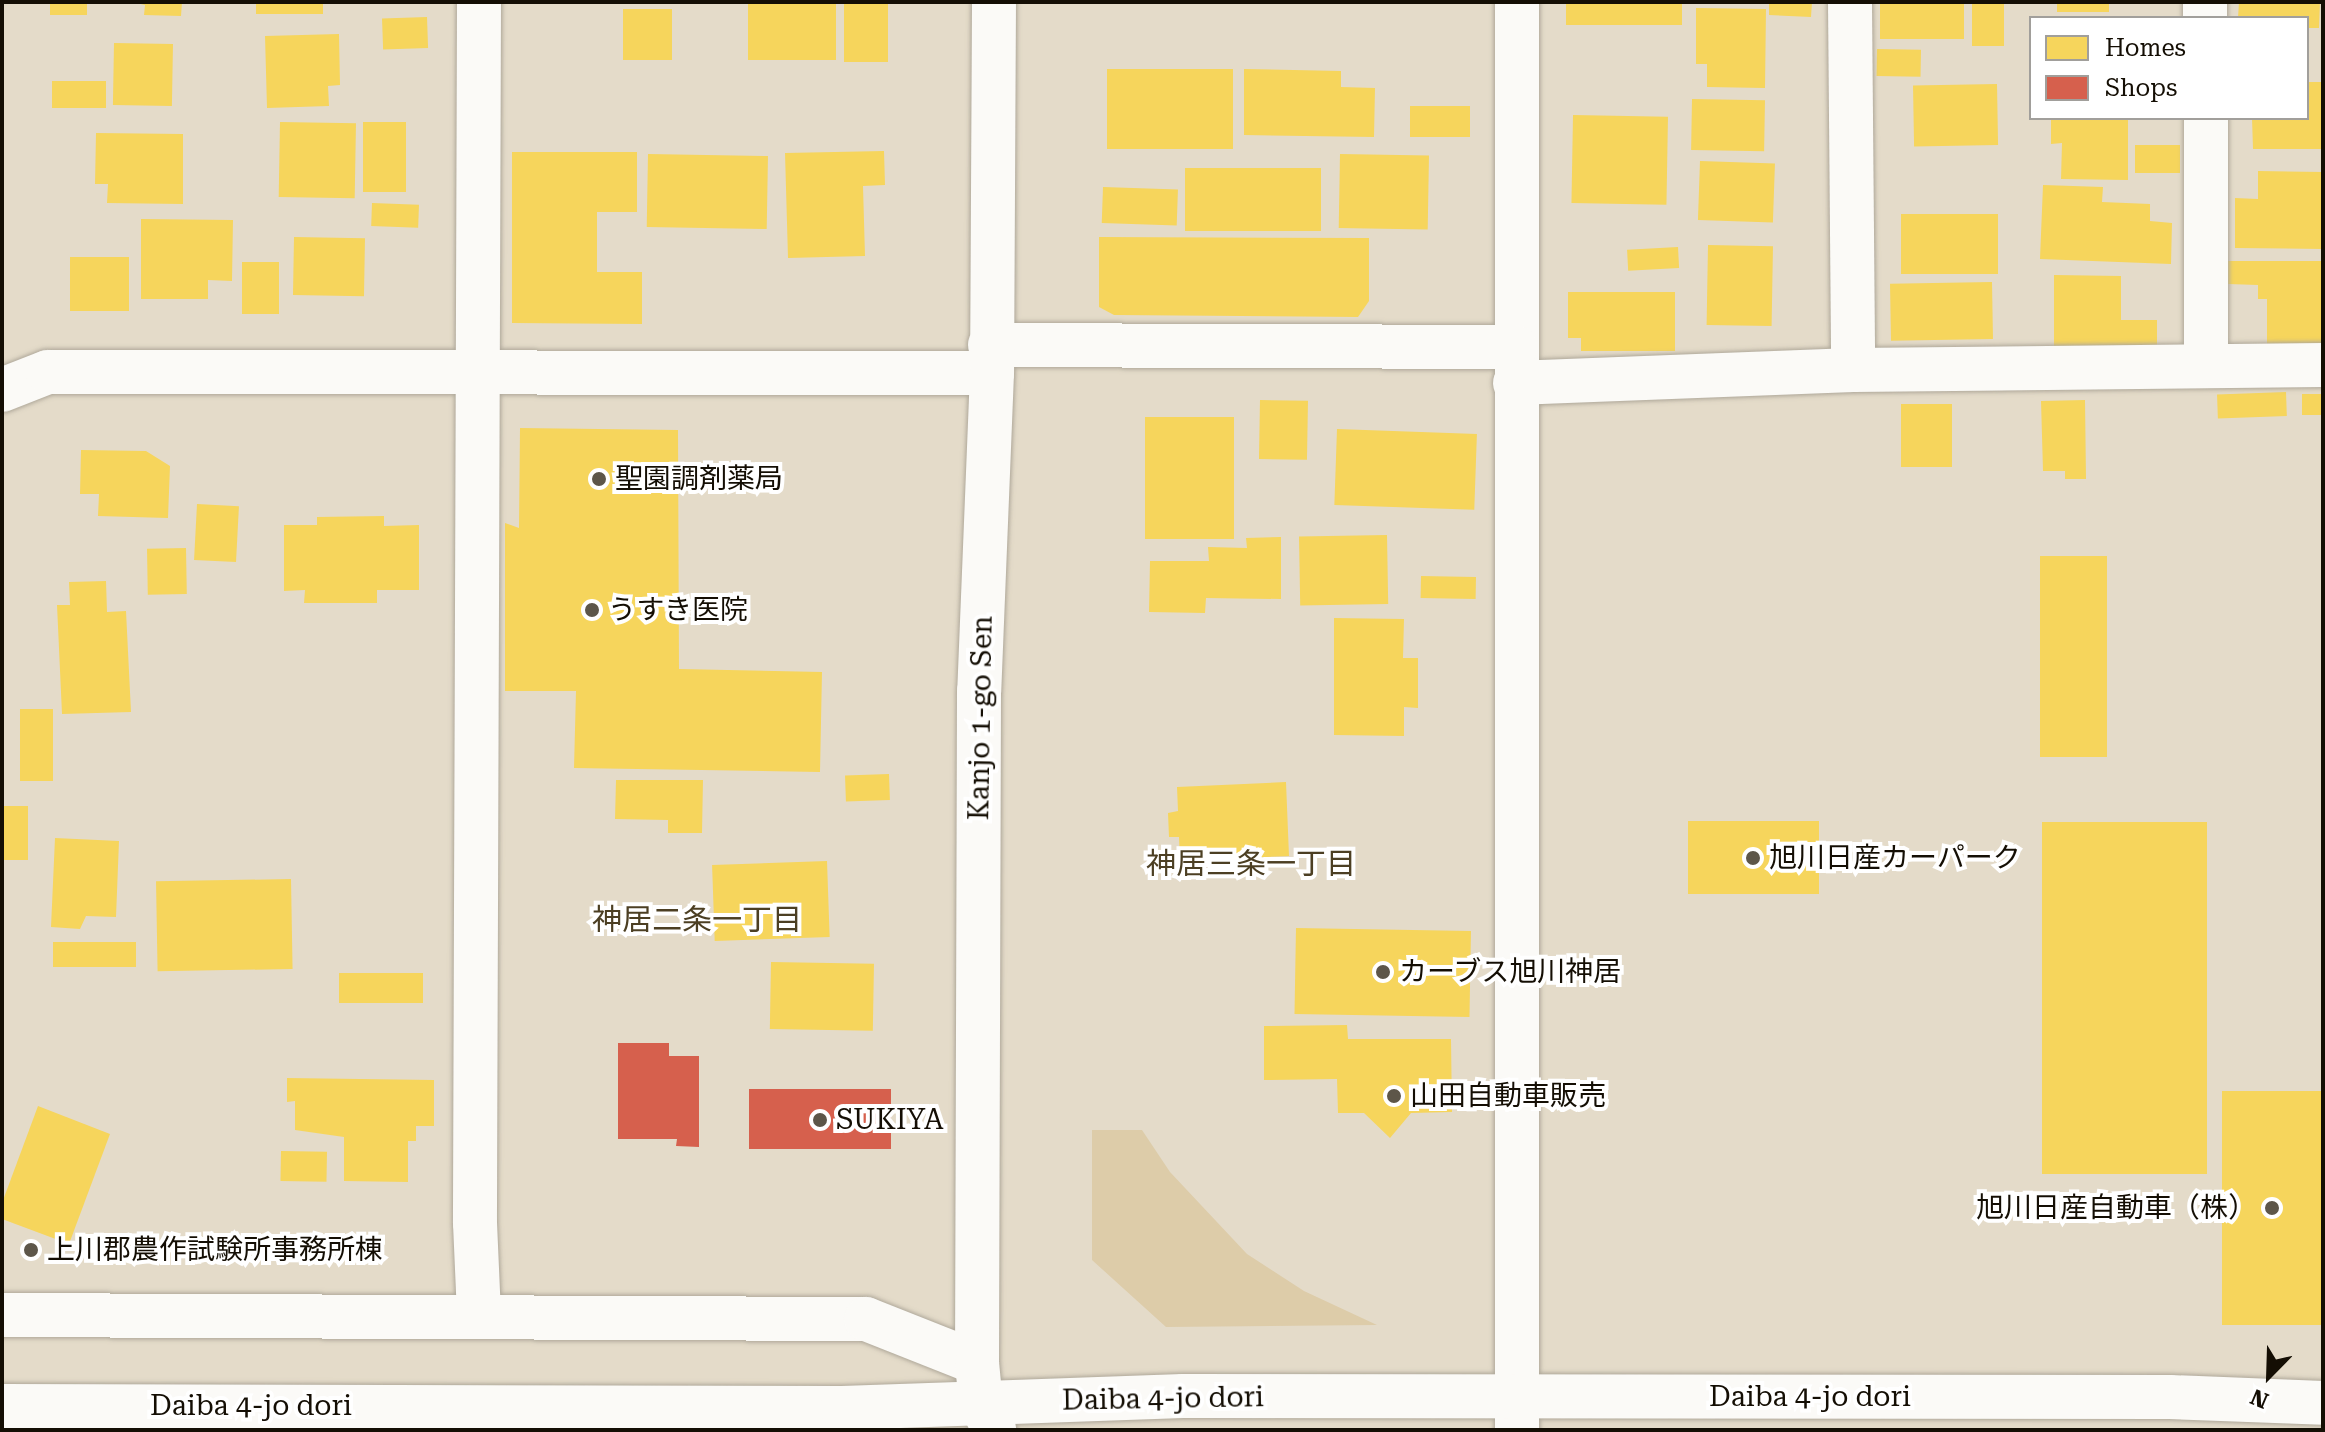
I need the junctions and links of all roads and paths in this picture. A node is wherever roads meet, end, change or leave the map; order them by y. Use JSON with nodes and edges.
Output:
{"nodes":[{"id":1,"x":479,"y":2,"type":"edge"},
{"id":2,"x":994,"y":2,"type":"edge"},
{"id":3,"x":1517,"y":2,"type":"edge"},
{"id":4,"x":1850,"y":2,"type":"edge"},
{"id":5,"x":2206,"y":120,"type":"edge"},
{"id":6,"x":991,"y":359,"type":"junction"},
{"id":7,"x":1515,"y":365,"type":"junction"},
{"id":8,"x":2323,"y":365,"type":"edge"},
{"id":9,"x":2206,"y":366,"type":"junction"},
{"id":10,"x":1853,"y":370,"type":"junction"},
{"id":11,"x":479,"y":373,"type":"junction"},
{"id":12,"x":2,"y":390,"type":"edge"},
{"id":13,"x":2,"y":1315,"type":"edge"},
{"id":14,"x":479,"y":1315,"type":"junction"},
{"id":15,"x":984,"y":1399,"type":"edge"},
{"id":16,"x":2323,"y":1403,"type":"edge"},
{"id":17,"x":2,"y":1406,"type":"edge"},
{"id":18,"x":1517,"y":1414,"type":"edge"}],
"edges":[{"from":1,"to":11,"type":"main road"},
{"from":2,"to":6,"type":"main road","name":"Kanjo 1-go Sen"},
{"from":3,"to":7,"type":"main road"},
{"from":4,"to":10,"type":"main road"},
{"from":5,"to":9,"type":"main road"},
{"from":6,"to":7,"type":"main road"},
{"from":6,"to":11,"type":"main road"},
{"from":6,"to":15,"type":"main road","name":"Kanjo 1-go Sen"},
{"from":7,"to":10,"type":"main road"},
{"from":7,"to":18,"type":"main road"},
{"from":8,"to":9,"type":"main road"},
{"from":9,"to":10,"type":"main road"},
{"from":11,"to":12,"type":"main road"},
{"from":11,"to":14,"type":"main road"},
{"from":13,"to":14,"type":"main road"},
{"from":14,"to":15,"type":"main road"},
{"from":15,"to":17,"type":"main road","name":"Daiba 4-jo dori"},
{"from":15,"to":18,"type":"main road","name":"Daiba 4-jo dori"},
{"from":16,"to":18,"type":"main road","name":"Daiba 4-jo dori"}]}
